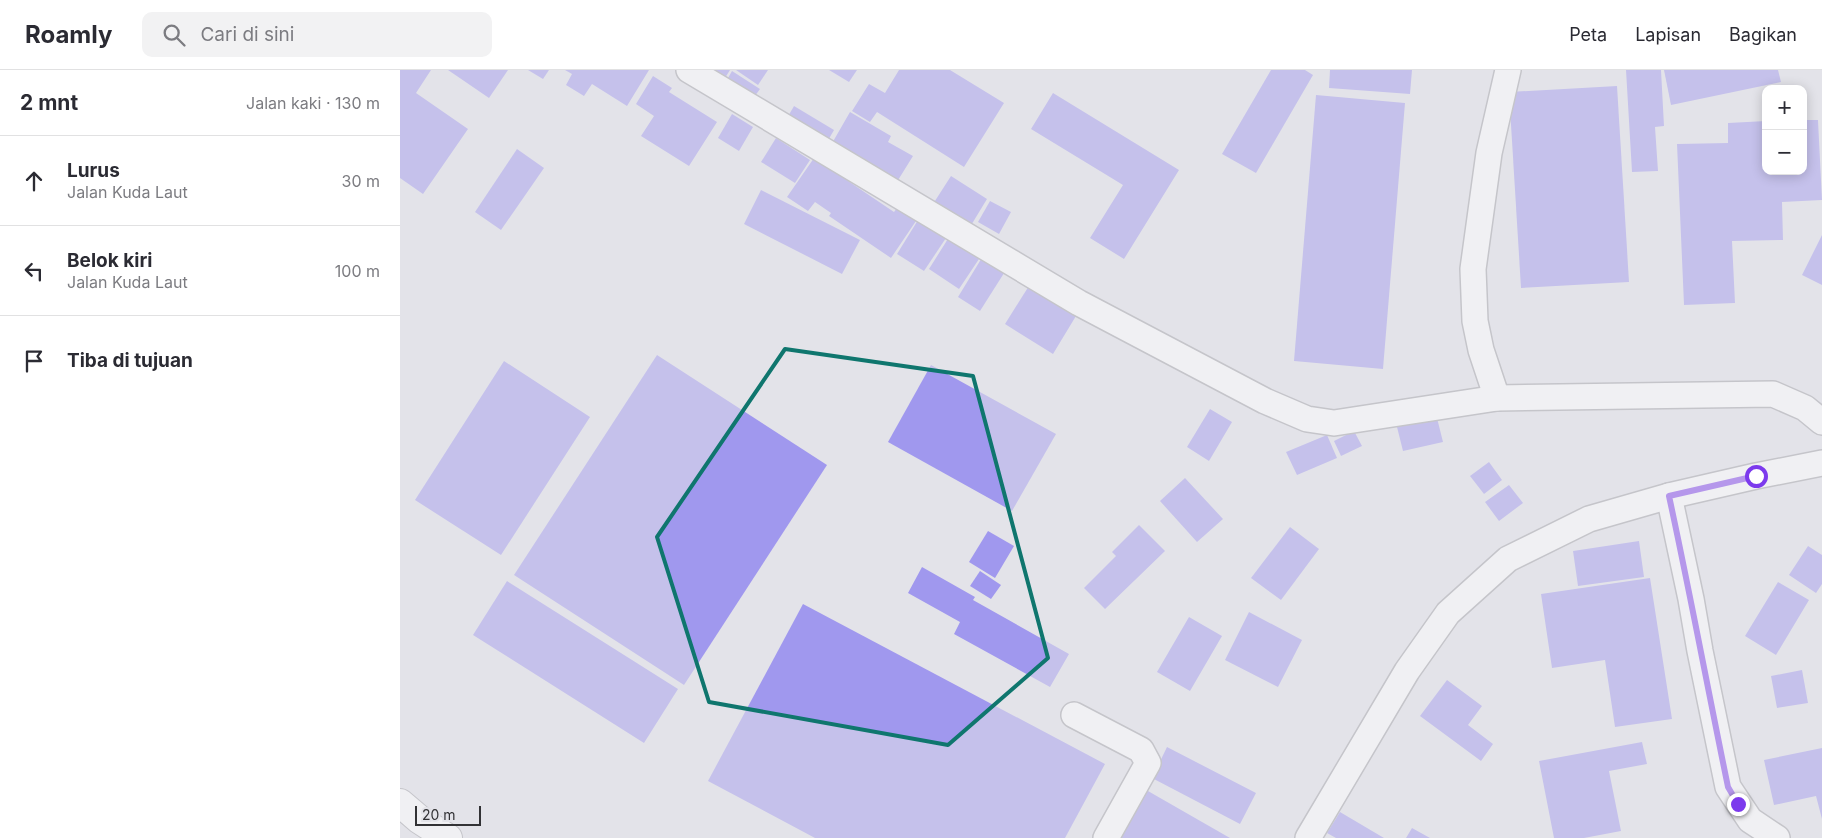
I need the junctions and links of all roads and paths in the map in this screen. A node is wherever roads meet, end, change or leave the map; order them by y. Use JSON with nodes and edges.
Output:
{"nodes":[{"id":1,"x":689,"y":70,"type":"edge"},
{"id":2,"x":1508,"y":70,"type":"edge"},
{"id":3,"x":1497,"y":398,"type":"junction"},
{"id":4,"x":1822,"y":422,"type":"edge"},
{"id":5,"x":1822,"y":463,"type":"edge"},
{"id":6,"x":1669,"y":496,"type":"junction"},
{"id":7,"x":1074,"y":715,"type":"dead end"},
{"id":8,"x":400,"y":803,"type":"edge"},
{"id":9,"x":448,"y":838,"type":"edge"},
{"id":10,"x":1106,"y":838,"type":"edge"},
{"id":11,"x":1308,"y":838,"type":"edge"},
{"id":12,"x":1777,"y":838,"type":"edge"}],
"edges":[{"from":1,"to":3,"type":"street"},
{"from":2,"to":3,"type":"street"},
{"from":3,"to":4,"type":"street"},
{"from":5,"to":6,"type":"street"},
{"from":6,"to":11,"type":"street"},
{"from":6,"to":12,"type":"street"},
{"from":7,"to":10,"type":"street"},
{"from":8,"to":9,"type":"main road"}]}
